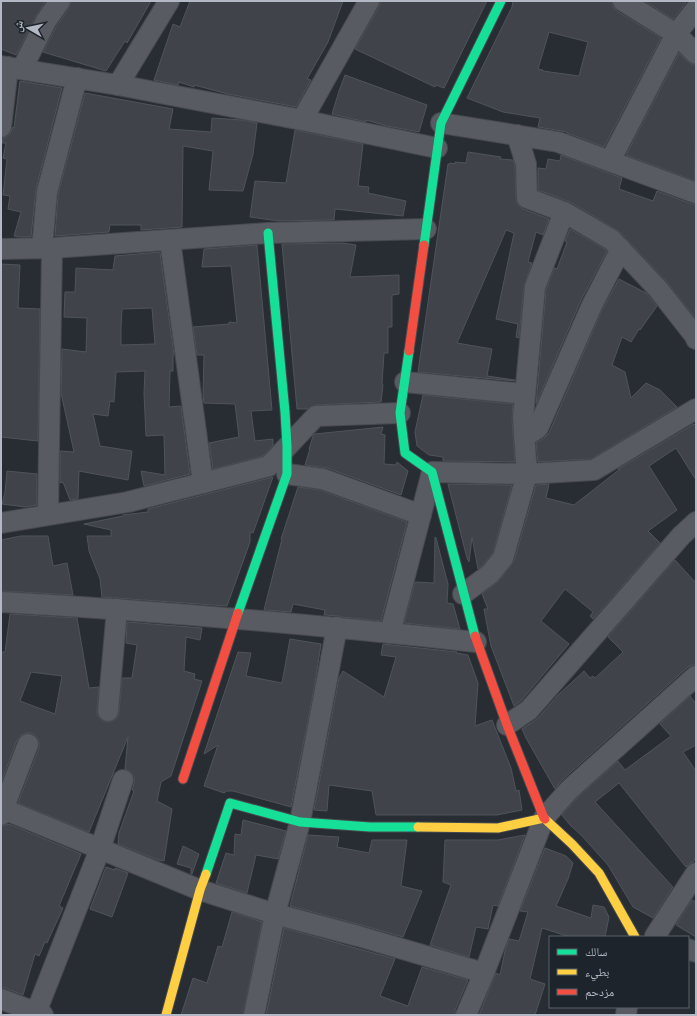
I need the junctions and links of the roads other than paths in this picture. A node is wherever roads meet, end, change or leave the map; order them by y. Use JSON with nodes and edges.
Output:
{"nodes":[{"id":1,"x":60,"y":1,"type":"edge"},
{"id":2,"x":169,"y":1,"type":"edge"},
{"id":3,"x":368,"y":1,"type":"edge"},
{"id":4,"x":501,"y":1,"type":"edge"},
{"id":5,"x":623,"y":1,"type":"edge"},
{"id":6,"x":696,"y":9,"type":"edge"},
{"id":7,"x":676,"y":34,"type":"junction"},
{"id":8,"x":696,"y":54,"type":"edge"},
{"id":9,"x":10,"y":67,"type":"edge"},
{"id":10,"x":77,"y":78,"type":"junction"},
{"id":11,"x":118,"y":85,"type":"junction"},
{"id":12,"x":302,"y":120,"type":"junction"},
{"id":13,"x":441,"y":122,"type":"junction"},
{"id":14,"x":1,"y":127,"type":"edge"},
{"id":15,"x":517,"y":135,"type":"junction"},
{"id":16,"x":437,"y":148,"type":"junction"},
{"id":17,"x":610,"y":161,"type":"junction"},
{"id":18,"x":696,"y":193,"type":"edge"},
{"id":19,"x":564,"y":212,"type":"junction"},
{"id":20,"x":426,"y":229,"type":"junction"},
{"id":21,"x":268,"y":233,"type":"junction"},
{"id":22,"x":170,"y":240,"type":"junction"},
{"id":23,"x":47,"y":248,"type":"junction"},
{"id":24,"x":1,"y":249,"type":"edge"},
{"id":25,"x":621,"y":249,"type":"junction"},
{"id":26,"x":696,"y":339,"type":"edge"},
{"id":27,"x":405,"y":382,"type":"junction"},
{"id":28,"x":525,"y":394,"type":"junction"},
{"id":29,"x":696,"y":409,"type":"edge"},
{"id":30,"x":400,"y":413,"type":"junction"},
{"id":31,"x":524,"y":436,"type":"junction"},
{"id":32,"x":287,"y":446,"type":"junction"},
{"id":33,"x":432,"y":472,"type":"junction"},
{"id":34,"x":287,"y":474,"type":"junction"},
{"id":35,"x":526,"y":474,"type":"junction"},
{"id":36,"x":203,"y":483,"type":"junction"},
{"id":37,"x":48,"y":514,"type":"junction"},
{"id":38,"x":421,"y":515,"type":"junction"},
{"id":39,"x":1,"y":522,"type":"edge"},
{"id":40,"x":696,"y":522,"type":"edge"},
{"id":41,"x":464,"y":594,"type":"junction"},
{"id":42,"x":1,"y":602,"type":"edge"},
{"id":43,"x":117,"y":609,"type":"junction"},
{"id":44,"x":236,"y":619,"type":"junction"},
{"id":45,"x":337,"y":627,"type":"junction"},
{"id":46,"x":390,"y":633,"type":"junction"},
{"id":47,"x":476,"y":642,"type":"junction"},
{"id":48,"x":696,"y":676,"type":"edge"},
{"id":49,"x":108,"y":711,"type":"dead end"},
{"id":50,"x":507,"y":725,"type":"junction"},
{"id":51,"x":28,"y":744,"type":"dead end"},
{"id":52,"x":183,"y":779,"type":"dead end"},
{"id":53,"x":123,"y":780,"type":"dead end"},
{"id":54,"x":2,"y":811,"type":"edge"},
{"id":55,"x":544,"y":818,"type":"junction"},
{"id":56,"x":300,"y":822,"type":"junction"},
{"id":57,"x":100,"y":849,"type":"junction"},
{"id":58,"x":696,"y":873,"type":"edge"},
{"id":59,"x":200,"y":890,"type":"junction"},
{"id":60,"x":275,"y":914,"type":"junction"},
{"id":61,"x":634,"y":936,"type":"edge"},
{"id":62,"x":653,"y":936,"type":"edge"},
{"id":63,"x":484,"y":973,"type":"junction"},
{"id":64,"x":1,"y":999,"type":"edge"},
{"id":65,"x":38,"y":1014,"type":"edge"},
{"id":66,"x":166,"y":1015,"type":"edge"},
{"id":67,"x":254,"y":1015,"type":"edge"},
{"id":68,"x":466,"y":1015,"type":"edge"}],
"edges":[{"from":1,"to":9,"type":"street"},
{"from":2,"to":11,"type":"street"},
{"from":3,"to":12,"type":"street"},
{"from":4,"to":13,"type":"street"},
{"from":5,"to":7,"type":"street"},
{"from":6,"to":7,"type":"street"},
{"from":7,"to":8,"type":"street"},
{"from":7,"to":17,"type":"street"},
{"from":9,"to":10,"type":"street"},
{"from":9,"to":14,"type":"street"},
{"from":10,"to":11,"type":"street"},
{"from":10,"to":23,"type":"street"},
{"from":11,"to":12,"type":"street"},
{"from":12,"to":16,"type":"street"},
{"from":13,"to":15,"type":"street"},
{"from":13,"to":16,"type":"street"},
{"from":15,"to":17,"type":"street"},
{"from":15,"to":19,"type":"street"},
{"from":16,"to":20,"type":"street"},
{"from":17,"to":18,"type":"street"},
{"from":19,"to":25,"type":"street"},
{"from":19,"to":28,"type":"street"},
{"from":20,"to":21,"type":"street"},
{"from":20,"to":27,"type":"street"},
{"from":21,"to":22,"type":"street"},
{"from":21,"to":32,"type":"street"},
{"from":22,"to":23,"type":"street"},
{"from":22,"to":36,"type":"street"},
{"from":23,"to":24,"type":"street"},
{"from":23,"to":37,"type":"street"},
{"from":25,"to":26,"type":"street"},
{"from":25,"to":31,"type":"street"},
{"from":27,"to":28,"type":"street"},
{"from":27,"to":30,"type":"street"},
{"from":28,"to":31,"type":"street"},
{"from":29,"to":35,"type":"street"},
{"from":30,"to":32,"type":"street"},
{"from":30,"to":33,"type":"street"},
{"from":31,"to":35,"type":"street"},
{"from":32,"to":34,"type":"street"},
{"from":32,"to":36,"type":"street"},
{"from":33,"to":35,"type":"street"},
{"from":33,"to":38,"type":"street"},
{"from":33,"to":41,"type":"street"},
{"from":34,"to":38,"type":"street"},
{"from":34,"to":44,"type":"street"},
{"from":35,"to":41,"type":"street"},
{"from":36,"to":37,"type":"street"},
{"from":37,"to":39,"type":"street"},
{"from":38,"to":46,"type":"street"},
{"from":40,"to":50,"type":"street"},
{"from":41,"to":47,"type":"street"},
{"from":42,"to":43,"type":"street"},
{"from":43,"to":44,"type":"street"},
{"from":43,"to":49,"type":"street"},
{"from":44,"to":45,"type":"street"},
{"from":44,"to":52,"type":"street"},
{"from":45,"to":46,"type":"street"},
{"from":45,"to":56,"type":"street"},
{"from":46,"to":47,"type":"street"},
{"from":47,"to":50,"type":"street"},
{"from":48,"to":55,"type":"street"},
{"from":50,"to":55,"type":"street"},
{"from":51,"to":54,"type":"street"},
{"from":53,"to":57,"type":"street"},
{"from":54,"to":57,"type":"street"},
{"from":55,"to":56,"type":"street"},
{"from":55,"to":61,"type":"street"},
{"from":55,"to":63,"type":"street"},
{"from":56,"to":59,"type":"street"},
{"from":56,"to":60,"type":"street"},
{"from":57,"to":59,"type":"street"},
{"from":57,"to":65,"type":"street"},
{"from":58,"to":62,"type":"street"},
{"from":59,"to":60,"type":"street"},
{"from":59,"to":66,"type":"street"},
{"from":60,"to":63,"type":"street"},
{"from":60,"to":67,"type":"street"},
{"from":63,"to":68,"type":"street"},
{"from":64,"to":65,"type":"street"}]}
